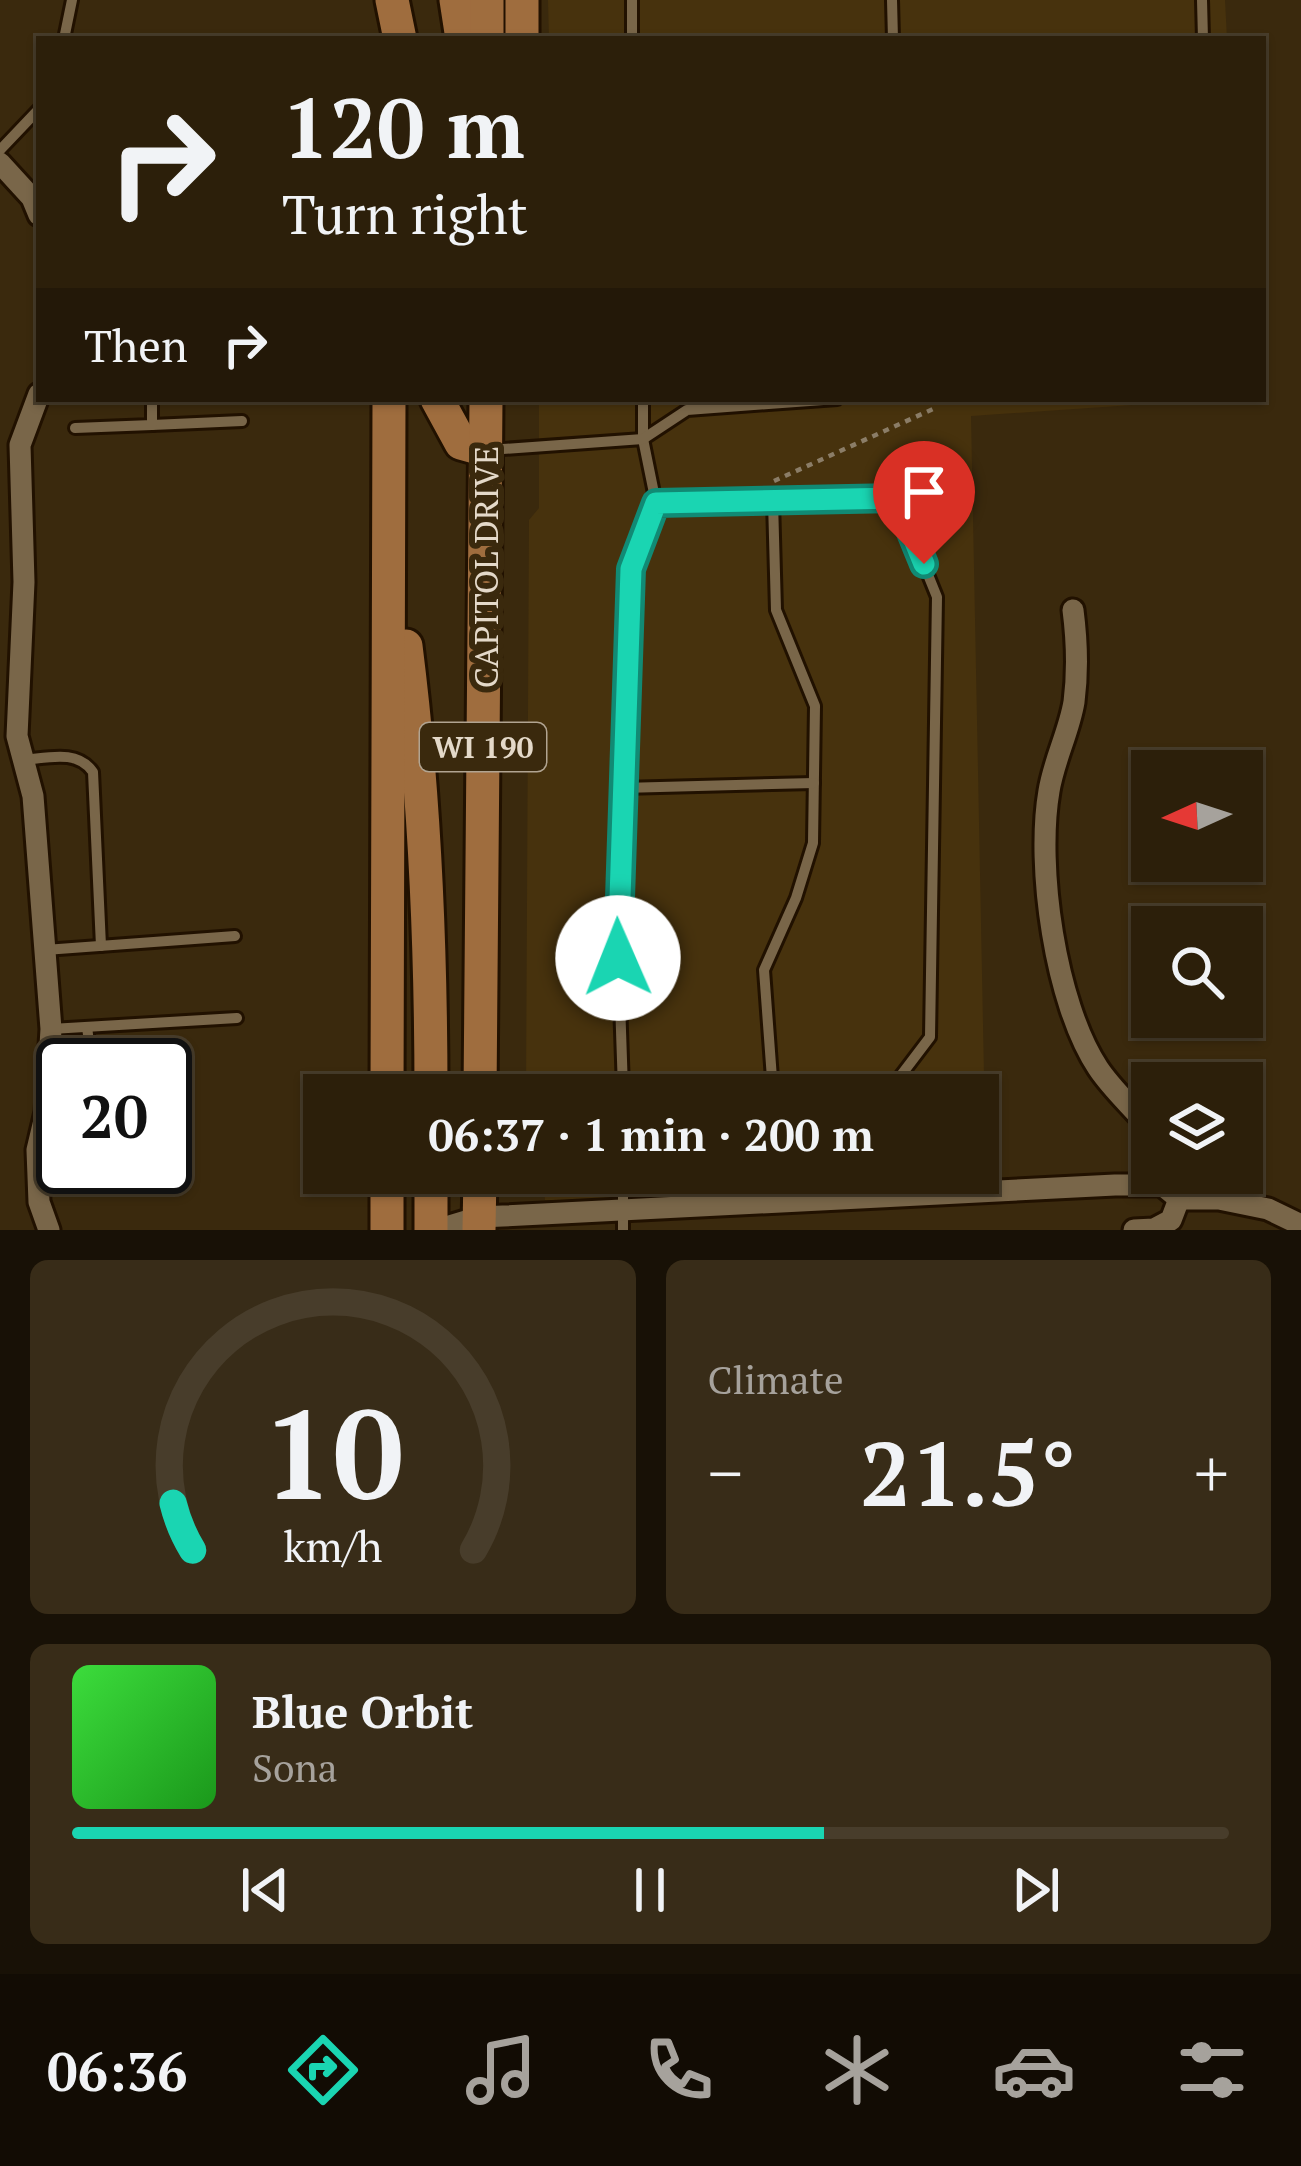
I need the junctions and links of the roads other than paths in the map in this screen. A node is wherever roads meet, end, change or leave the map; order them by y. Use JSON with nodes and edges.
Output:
{"nodes":[{"id":1,"x":72,"y":0,"type":"edge"},
{"id":2,"x":392,"y":0,"type":"edge"},
{"id":3,"x":456,"y":0,"type":"edge"},
{"id":4,"x":487,"y":0,"type":"edge"},
{"id":5,"x":522,"y":0,"type":"edge"},
{"id":6,"x":632,"y":0,"type":"edge"},
{"id":7,"x":892,"y":0,"type":"edge"},
{"id":8,"x":1202,"y":0,"type":"edge"},
{"id":9,"x":65,"y":36,"type":"edge"},
{"id":10,"x":396,"y":36,"type":"edge"},
{"id":11,"x":462,"y":36,"type":"edge"},
{"id":12,"x":487,"y":36,"type":"edge"},
{"id":13,"x":522,"y":36,"type":"edge"},
{"id":14,"x":632,"y":36,"type":"edge"},
{"id":15,"x":893,"y":36,"type":"edge"},
{"id":16,"x":1203,"y":36,"type":"edge"},
{"id":17,"x":36,"y":112,"type":"edge"},
{"id":18,"x":0,"y":150,"type":"edge"},
{"id":19,"x":0,"y":163,"type":"edge"},
{"id":20,"x":36,"y":208,"type":"edge"},
{"id":21,"x":36,"y":402,"type":"edge"},
{"id":22,"x":152,"y":402,"type":"edge"},
{"id":23,"x":389,"y":402,"type":"edge"},
{"id":24,"x":439,"y":402,"type":"edge"},
{"id":25,"x":486,"y":402,"type":"edge"},
{"id":26,"x":643,"y":402,"type":"edge"},
{"id":27,"x":777,"y":402,"type":"edge"},
{"id":28,"x":242,"y":421,"type":"dead end"},
{"id":29,"x":152,"y":425,"type":"junction"},
{"id":30,"x":75,"y":428,"type":"dead end"},
{"id":31,"x":643,"y":439,"type":"junction"},
{"id":32,"x":486,"y":450,"type":"junction"},
{"id":33,"x":768,"y":501,"type":"junction"},
{"id":34,"x":656,"y":503,"type":"junction"},
{"id":35,"x":389,"y":507,"type":"junction"},
{"id":36,"x":1073,"y":610,"type":"dead end"},
{"id":37,"x":9,"y":721,"type":"edge"},
{"id":38,"x":23,"y":760,"type":"junction"},
{"id":39,"x":814,"y":783,"type":"junction"},
{"id":40,"x":622,"y":788,"type":"junction"},
{"id":41,"x":235,"y":937,"type":"dead end"},
{"id":42,"x":101,"y":946,"type":"junction"},
{"id":43,"x":45,"y":950,"type":"junction"},
{"id":44,"x":237,"y":1018,"type":"dead end"},
{"id":45,"x":87,"y":1027,"type":"junction"},
{"id":46,"x":50,"y":1029,"type":"junction"},
{"id":47,"x":88,"y":1038,"type":"edge"},
{"id":48,"x":387,"y":1074,"type":"edge"},
{"id":49,"x":431,"y":1074,"type":"edge"},
{"id":50,"x":480,"y":1074,"type":"edge"},
{"id":51,"x":622,"y":1074,"type":"edge"},
{"id":52,"x":772,"y":1074,"type":"edge"},
{"id":53,"x":901,"y":1074,"type":"edge"},
{"id":54,"x":1131,"y":1108,"type":"edge"},
{"id":55,"x":1131,"y":1188,"type":"edge"},
{"id":56,"x":387,"y":1194,"type":"edge"},
{"id":57,"x":432,"y":1194,"type":"edge"},
{"id":58,"x":480,"y":1194,"type":"edge"},
{"id":59,"x":852,"y":1194,"type":"edge"},
{"id":60,"x":1169,"y":1194,"type":"edge"},
{"id":61,"x":1200,"y":1194,"type":"edge"},
{"id":62,"x":851,"y":1199,"type":"junction"},
{"id":63,"x":623,"y":1221,"type":"edge"},
{"id":64,"x":479,"y":1224,"type":"edge"},
{"id":65,"x":1301,"y":1225,"type":"edge"},
{"id":66,"x":49,"y":1230,"type":"edge"},
{"id":67,"x":387,"y":1230,"type":"edge"},
{"id":68,"x":434,"y":1230,"type":"edge"},
{"id":69,"x":1134,"y":1230,"type":"edge"}],
"edges":[{"from":1,"to":9,"type":"lane"},
{"from":2,"to":10,"type":"main road"},
{"from":3,"to":11,"type":"main road"},
{"from":4,"to":12,"type":"main road"},
{"from":5,"to":13,"type":"main road"},
{"from":6,"to":14,"type":"lane"},
{"from":7,"to":15,"type":"lane"},
{"from":8,"to":16,"type":"lane"},
{"from":17,"to":18,"type":"lane"},
{"from":19,"to":20,"type":"street"},
{"from":21,"to":37,"type":"street"},
{"from":22,"to":29,"type":"lane"},
{"from":23,"to":35,"type":"main road","number":"WI 190"},
{"from":24,"to":32,"type":"main road"},
{"from":25,"to":32,"type":"main road","name":"CAPITOL DRIVE","number":"WI 190"},
{"from":26,"to":31,"type":"lane"},
{"from":27,"to":31,"type":"lane"},
{"from":28,"to":29,"type":"lane"},
{"from":29,"to":30,"type":"lane"},
{"from":31,"to":32,"type":"lane"},
{"from":31,"to":34,"type":"lane"},
{"from":32,"to":50,"type":"main road","name":"CAPITOL DRIVE","number":"WI 190"},
{"from":33,"to":34,"type":"lane"},
{"from":33,"to":39,"type":"lane"},
{"from":33,"to":53,"type":"lane"},
{"from":34,"to":40,"type":"lane"},
{"from":35,"to":48,"type":"main road","number":"WI 190"},
{"from":35,"to":49,"type":"main road"},
{"from":36,"to":54,"type":"street"},
{"from":37,"to":38,"type":"street"},
{"from":38,"to":42,"type":"lane"},
{"from":38,"to":43,"type":"street"},
{"from":39,"to":40,"type":"lane"},
{"from":39,"to":52,"type":"lane"},
{"from":40,"to":51,"type":"lane"},
{"from":41,"to":42,"type":"lane"},
{"from":42,"to":43,"type":"lane"},
{"from":43,"to":46,"type":"street"},
{"from":44,"to":45,"type":"lane"},
{"from":45,"to":46,"type":"lane"},
{"from":45,"to":47,"type":"lane"},
{"from":46,"to":66,"type":"street"},
{"from":55,"to":62,"type":"street"},
{"from":56,"to":67,"type":"main road"},
{"from":57,"to":68,"type":"main road"},
{"from":58,"to":64,"type":"main road"},
{"from":59,"to":62,"type":"lane"},
{"from":60,"to":69,"type":"street"},
{"from":61,"to":65,"type":"street"},
{"from":62,"to":63,"type":"street"},
{"from":63,"to":64,"type":"street"},
{"from":64,"to":68,"type":"street"}]}
